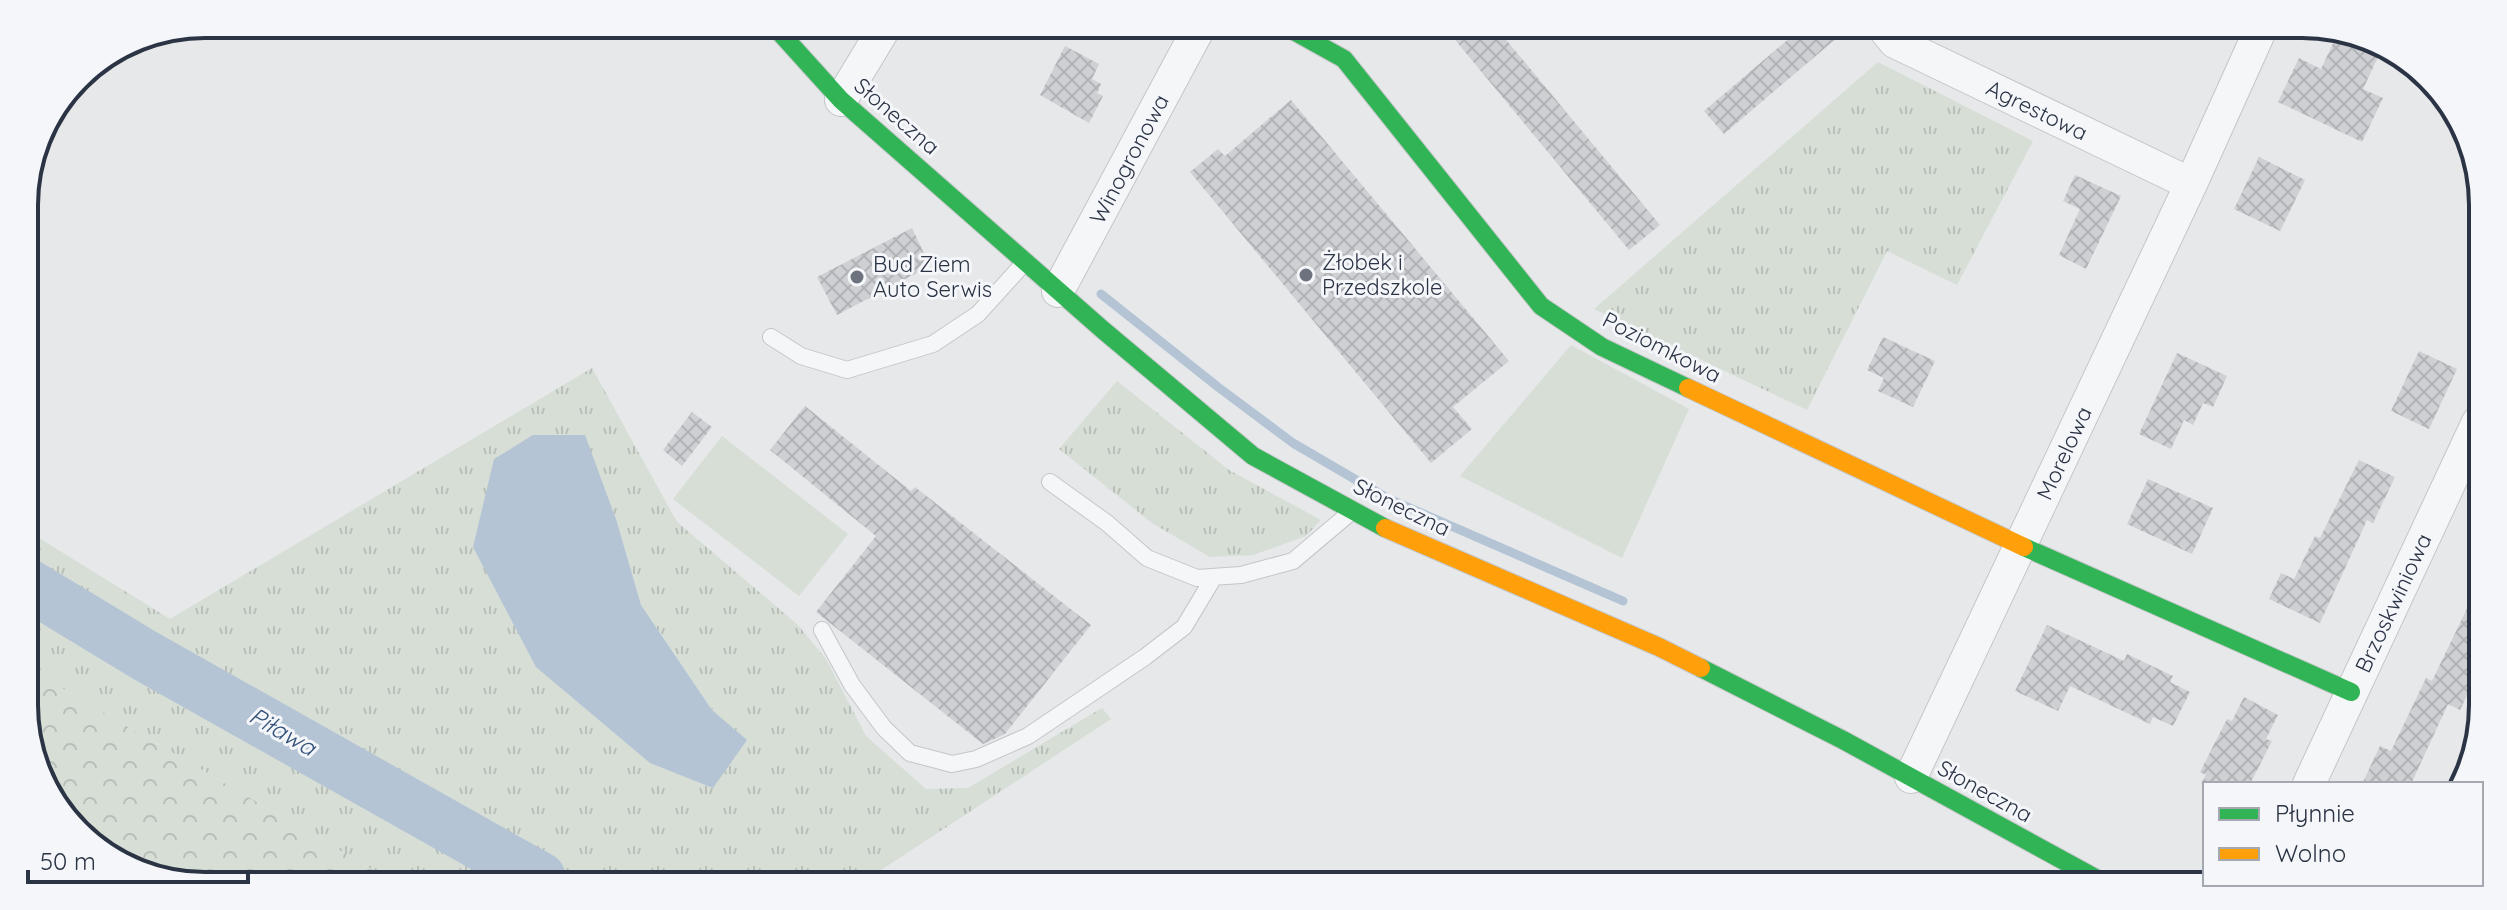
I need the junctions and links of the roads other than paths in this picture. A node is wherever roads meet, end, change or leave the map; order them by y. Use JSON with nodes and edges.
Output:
{"nodes":[{"id":1,"x":785,"y":38,"type":"edge"},
{"id":2,"x":878,"y":38,"type":"edge"},
{"id":3,"x":1194,"y":38,"type":"edge"},
{"id":4,"x":1306,"y":38,"type":"edge"},
{"id":5,"x":1892,"y":38,"type":"edge"},
{"id":6,"x":2257,"y":38,"type":"edge"},
{"id":7,"x":841,"y":100,"type":"junction"},
{"id":8,"x":2191,"y":184,"type":"junction"},
{"id":9,"x":1026,"y":261,"type":"junction"},
{"id":10,"x":1058,"y":291,"type":"junction"},
{"id":11,"x":771,"y":337,"type":"dead end"},
{"id":12,"x":2469,"y":441,"type":"edge"},
{"id":13,"x":1050,"y":482,"type":"dead end"},
{"id":14,"x":1352,"y":511,"type":"junction"},
{"id":15,"x":2021,"y":545,"type":"junction"},
{"id":16,"x":1214,"y":577,"type":"junction"},
{"id":17,"x":822,"y":630,"type":"dead end"},
{"id":18,"x":2351,"y":692,"type":"junction"},
{"id":19,"x":1911,"y":777,"type":"junction"},
{"id":20,"x":2310,"y":782,"type":"edge"},
{"id":21,"x":2084,"y":872,"type":"edge"}],
"edges":[{"from":1,"to":7,"type":"street","name":"Słoneczna"},
{"from":2,"to":7,"type":"street"},
{"from":3,"to":10,"type":"street","name":"Winogronowa"},
{"from":4,"to":15,"type":"street","name":"Poziomkowa"},
{"from":5,"to":8,"type":"street","name":"Agrestowa"},
{"from":6,"to":8,"type":"street","name":"Morelowa"},
{"from":7,"to":9,"type":"street","name":"Słoneczna"},
{"from":8,"to":15,"type":"street","name":"Morelowa"},
{"from":9,"to":10,"type":"street","name":"Słoneczna"},
{"from":9,"to":11,"type":"lane"},
{"from":10,"to":14,"type":"street","name":"Słoneczna"},
{"from":12,"to":18,"type":"street","name":"Brzoskwiniowa"},
{"from":13,"to":16,"type":"lane"},
{"from":14,"to":16,"type":"lane"},
{"from":14,"to":19,"type":"street","name":"Słoneczna"},
{"from":15,"to":18,"type":"street"},
{"from":15,"to":19,"type":"street","name":"Morelowa"},
{"from":16,"to":17,"type":"lane"},
{"from":18,"to":20,"type":"street","name":"Brzoskwiniowa"},
{"from":19,"to":21,"type":"street","name":"Słoneczna"}]}
